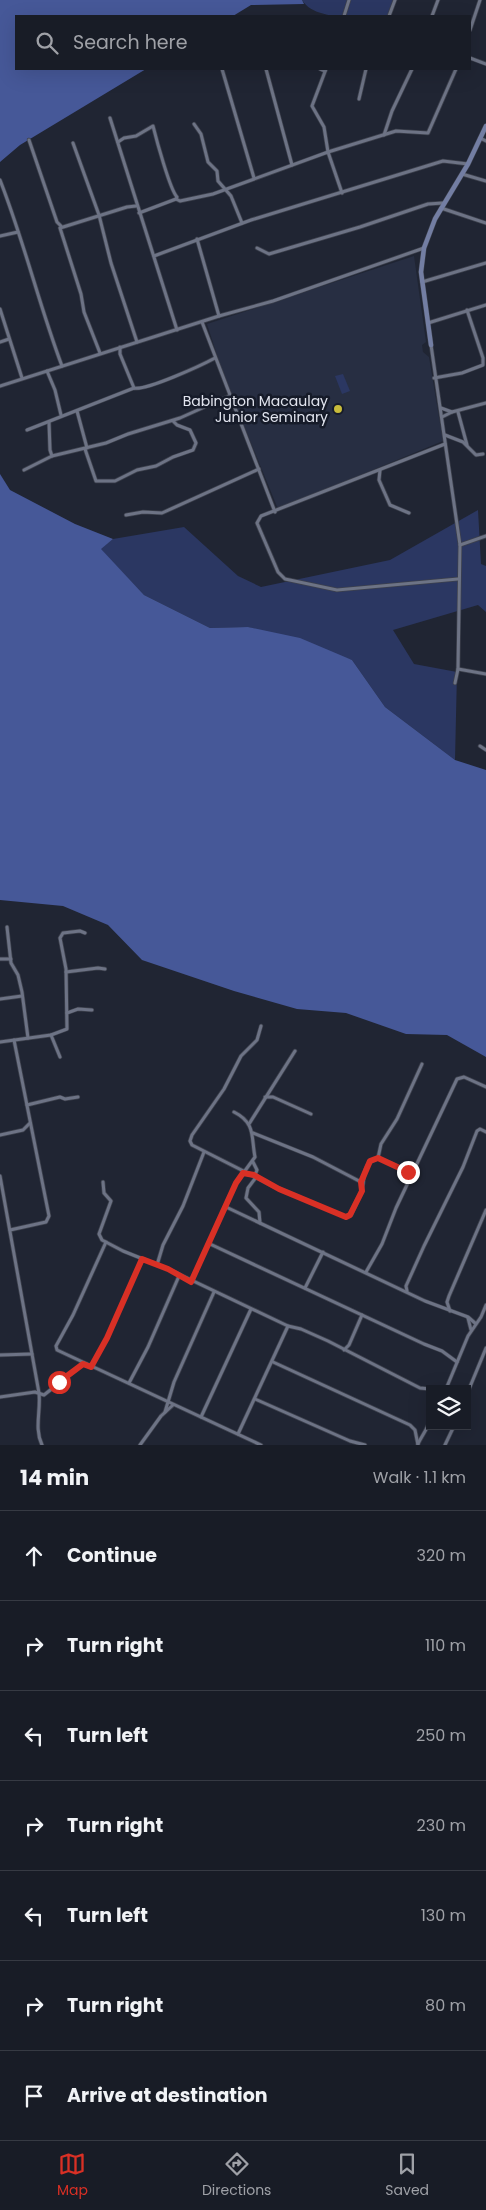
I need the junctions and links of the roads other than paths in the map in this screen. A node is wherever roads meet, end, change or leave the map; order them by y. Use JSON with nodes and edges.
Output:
{"nodes":[{"id":1,"x":348,"y":0,"type":"edge"},
{"id":2,"x":394,"y":0,"type":"edge"},
{"id":3,"x":438,"y":0,"type":"edge"},
{"id":4,"x":480,"y":0,"type":"edge"},
{"id":5,"x":344,"y":15,"type":"edge"},
{"id":6,"x":389,"y":15,"type":"edge"},
{"id":7,"x":432,"y":15,"type":"edge"},
{"id":8,"x":471,"y":27,"type":"edge"},
{"id":9,"x":471,"y":58,"type":"edge"},
{"id":10,"x":486,"y":64,"type":"edge"},
{"id":11,"x":222,"y":70,"type":"edge"},
{"id":12,"x":266,"y":70,"type":"edge"},
{"id":13,"x":326,"y":70,"type":"edge"},
{"id":14,"x":366,"y":70,"type":"edge"},
{"id":15,"x":412,"y":70,"type":"edge"},
{"id":16,"x":456,"y":70,"type":"edge"},
{"id":17,"x":359,"y":99,"type":"dead end"},
{"id":18,"x":110,"y":118,"type":"dead end"},
{"id":19,"x":194,"y":124,"type":"dead end"},
{"id":20,"x":486,"y":126,"type":"edge"},
{"id":21,"x":384,"y":136,"type":"junction"},
{"id":22,"x":480,"y":138,"type":"junction"},
{"id":23,"x":28,"y":140,"type":"dead end"},
{"id":24,"x":486,"y":141,"type":"edge"},
{"id":25,"x":118,"y":142,"type":"junction"},
{"id":26,"x":73,"y":144,"type":"dead end"},
{"id":27,"x":328,"y":152,"type":"junction"},
{"id":28,"x":468,"y":164,"type":"junction"},
{"id":29,"x":292,"y":165,"type":"junction"},
{"id":30,"x":462,"y":174,"type":"junction"},
{"id":31,"x":254,"y":178,"type":"junction"},
{"id":32,"x":0,"y":180,"type":"edge"},
{"id":33,"x":486,"y":181,"type":"edge"},
{"id":34,"x":224,"y":188,"type":"junction"},
{"id":35,"x":342,"y":193,"type":"junction"},
{"id":36,"x":176,"y":200,"type":"junction"},
{"id":37,"x":137,"y":206,"type":"junction"},
{"id":38,"x":442,"y":206,"type":"junction"},
{"id":39,"x":139,"y":213,"type":"junction"},
{"id":40,"x":99,"y":216,"type":"junction"},
{"id":41,"x":242,"y":223,"type":"junction"},
{"id":42,"x":486,"y":224,"type":"edge"},
{"id":43,"x":61,"y":226,"type":"junction"},
{"id":44,"x":18,"y":232,"type":"junction"},
{"id":45,"x":0,"y":236,"type":"edge"},
{"id":46,"x":197,"y":239,"type":"junction"},
{"id":47,"x":257,"y":248,"type":"dead end"},
{"id":48,"x":424,"y":248,"type":"junction"},
{"id":49,"x":154,"y":256,"type":"junction"},
{"id":50,"x":486,"y":263,"type":"edge"},
{"id":51,"x":422,"y":282,"type":"junction"},
{"id":52,"x":486,"y":304,"type":"edge"},
{"id":53,"x":0,"y":309,"type":"edge"},
{"id":54,"x":467,"y":310,"type":"junction"},
{"id":55,"x":219,"y":316,"type":"junction"},
{"id":56,"x":202,"y":322,"type":"junction"},
{"id":57,"x":428,"y":323,"type":"junction"},
{"id":58,"x":177,"y":330,"type":"junction"},
{"id":59,"x":9,"y":339,"type":"junction"},
{"id":60,"x":0,"y":342,"type":"edge"},
{"id":61,"x":137,"y":342,"type":"junction"},
{"id":62,"x":431,"y":345,"type":"joint"},
{"id":63,"x":120,"y":347,"type":"junction"},
{"id":64,"x":100,"y":353,"type":"junction"},
{"id":65,"x":215,"y":358,"type":"junction"},
{"id":66,"x":62,"y":366,"type":"junction"},
{"id":67,"x":47,"y":371,"type":"junction"},
{"id":68,"x":22,"y":378,"type":"junction"},
{"id":69,"x":434,"y":378,"type":"junction"},
{"id":70,"x":0,"y":386,"type":"edge"},
{"id":71,"x":134,"y":388,"type":"junction"},
{"id":72,"x":229,"y":396,"type":"junction"},
{"id":73,"x":486,"y":404,"type":"edge"},
{"id":74,"x":440,"y":408,"type":"junction"},
{"id":75,"x":77,"y":411,"type":"junction"},
{"id":76,"x":452,"y":412,"type":"junction"},
{"id":77,"x":458,"y":412,"type":"junction"},
{"id":78,"x":61,"y":415,"type":"junction"},
{"id":79,"x":442,"y":417,"type":"junction"},
{"id":80,"x":174,"y":420,"type":"junction"},
{"id":81,"x":50,"y":422,"type":"junction"},
{"id":82,"x":27,"y":430,"type":"dead end"},
{"id":83,"x":444,"y":435,"type":"junction"},
{"id":84,"x":445,"y":444,"type":"junction"},
{"id":85,"x":467,"y":445,"type":"junction"},
{"id":86,"x":86,"y":448,"type":"junction"},
{"id":87,"x":483,"y":454,"type":"dead end"},
{"id":88,"x":52,"y":456,"type":"junction"},
{"id":89,"x":259,"y":469,"type":"junction"},
{"id":90,"x":24,"y":470,"type":"dead end"},
{"id":91,"x":380,"y":470,"type":"junction"},
{"id":92,"x":275,"y":512,"type":"junction"},
{"id":93,"x":409,"y":513,"type":"dead end"},
{"id":94,"x":126,"y":515,"type":"dead end"},
{"id":95,"x":486,"y":536,"type":"edge"},
{"id":96,"x":460,"y":546,"type":"junction"},
{"id":97,"x":458,"y":579,"type":"junction"},
{"id":98,"x":458,"y":670,"type":"junction"},
{"id":99,"x":486,"y":674,"type":"edge"},
{"id":100,"x":455,"y":683,"type":"dead end"},
{"id":101,"x":480,"y":746,"type":"dead end"},
{"id":102,"x":486,"y":750,"type":"edge"},
{"id":103,"x":7,"y":927,"type":"dead end"},
{"id":104,"x":85,"y":933,"type":"dead end"},
{"id":105,"x":0,"y":959,"type":"edge"},
{"id":106,"x":11,"y":959,"type":"junction"},
{"id":107,"x":105,"y":969,"type":"dead end"},
{"id":108,"x":66,"y":972,"type":"junction"},
{"id":109,"x":22,"y":996,"type":"junction"},
{"id":110,"x":0,"y":999,"type":"edge"},
{"id":111,"x":92,"y":1010,"type":"dead end"},
{"id":112,"x":67,"y":1013,"type":"junction"},
{"id":113,"x":261,"y":1026,"type":"dead end"},
{"id":114,"x":51,"y":1035,"type":"junction"},
{"id":115,"x":28,"y":1038,"type":"junction"},
{"id":116,"x":14,"y":1040,"type":"junction"},
{"id":117,"x":0,"y":1042,"type":"edge"},
{"id":118,"x":295,"y":1051,"type":"dead end"},
{"id":119,"x":60,"y":1057,"type":"dead end"},
{"id":120,"x":422,"y":1064,"type":"dead end"},
{"id":121,"x":486,"y":1087,"type":"edge"},
{"id":122,"x":78,"y":1096,"type":"dead end"},
{"id":123,"x":264,"y":1097,"type":"junction"},
{"id":124,"x":26,"y":1106,"type":"junction"},
{"id":125,"x":234,"y":1112,"type":"dead end"},
{"id":126,"x":311,"y":1114,"type":"dead end"},
{"id":127,"x":30,"y":1123,"type":"junction"},
{"id":128,"x":249,"y":1124,"type":"junction"},
{"id":129,"x":24,"y":1130,"type":"junction"},
{"id":130,"x":32,"y":1132,"type":"junction"},
{"id":131,"x":486,"y":1132,"type":"edge"},
{"id":132,"x":0,"y":1135,"type":"edge"},
{"id":133,"x":254,"y":1135,"type":"junction"},
{"id":134,"x":204,"y":1152,"type":"junction"},
{"id":135,"x":378,"y":1158,"type":"junction"},
{"id":136,"x":253,"y":1162,"type":"junction"},
{"id":137,"x":246,"y":1172,"type":"junction"},
{"id":138,"x":255,"y":1175,"type":"junction"},
{"id":139,"x":0,"y":1176,"type":"edge"},
{"id":140,"x":411,"y":1176,"type":"junction"},
{"id":141,"x":103,"y":1182,"type":"dead end"},
{"id":142,"x":361,"y":1182,"type":"junction"},
{"id":143,"x":226,"y":1206,"type":"junction"},
{"id":144,"x":486,"y":1210,"type":"edge"},
{"id":145,"x":260,"y":1223,"type":"junction"},
{"id":146,"x":10,"y":1230,"type":"junction"},
{"id":147,"x":106,"y":1242,"type":"junction"},
{"id":148,"x":210,"y":1244,"type":"junction"},
{"id":149,"x":323,"y":1252,"type":"junction"},
{"id":150,"x":142,"y":1259,"type":"junction"},
{"id":151,"x":157,"y":1265,"type":"junction"},
{"id":152,"x":366,"y":1272,"type":"junction"},
{"id":153,"x":179,"y":1276,"type":"junction"},
{"id":154,"x":191,"y":1282,"type":"junction"},
{"id":155,"x":406,"y":1286,"type":"junction"},
{"id":156,"x":305,"y":1288,"type":"junction"},
{"id":157,"x":401,"y":1289,"type":"junction"},
{"id":158,"x":214,"y":1292,"type":"junction"},
{"id":159,"x":407,"y":1292,"type":"junction"},
{"id":160,"x":447,"y":1302,"type":"junction"},
{"id":161,"x":486,"y":1304,"type":"edge"},
{"id":162,"x":437,"y":1305,"type":"junction"},
{"id":163,"x":251,"y":1310,"type":"junction"},
{"id":164,"x":450,"y":1311,"type":"junction"},
{"id":165,"x":362,"y":1315,"type":"junction"},
{"id":166,"x":468,"y":1318,"type":"junction"},
{"id":167,"x":475,"y":1323,"type":"junction"},
{"id":168,"x":288,"y":1326,"type":"junction"},
{"id":169,"x":471,"y":1330,"type":"junction"},
{"id":170,"x":486,"y":1348,"type":"edge"},
{"id":171,"x":344,"y":1350,"type":"junction"},
{"id":172,"x":32,"y":1354,"type":"junction"},
{"id":173,"x":0,"y":1356,"type":"edge"},
{"id":174,"x":484,"y":1358,"type":"edge"},
{"id":175,"x":273,"y":1362,"type":"junction"},
{"id":176,"x":457,"y":1362,"type":"junction"},
{"id":177,"x":83,"y":1364,"type":"junction"},
{"id":178,"x":91,"y":1367,"type":"junction"},
{"id":179,"x":129,"y":1383,"type":"junction"},
{"id":180,"x":448,"y":1385,"type":"edge"},
{"id":181,"x":471,"y":1386,"type":"edge"},
{"id":182,"x":426,"y":1389,"type":"edge"},
{"id":183,"x":39,"y":1393,"type":"junction"},
{"id":184,"x":0,"y":1397,"type":"edge"},
{"id":185,"x":255,"y":1399,"type":"junction"},
{"id":186,"x":168,"y":1403,"type":"junction"},
{"id":187,"x":174,"y":1405,"type":"junction"},
{"id":188,"x":165,"y":1412,"type":"junction"},
{"id":189,"x":200,"y":1417,"type":"junction"},
{"id":190,"x":426,"y":1429,"type":"edge"},
{"id":191,"x":452,"y":1430,"type":"edge"},
{"id":192,"x":238,"y":1434,"type":"junction"},
{"id":193,"x":42,"y":1445,"type":"edge"},
{"id":194,"x":140,"y":1445,"type":"edge"},
{"id":195,"x":261,"y":1445,"type":"edge"},
{"id":196,"x":365,"y":1445,"type":"edge"},
{"id":197,"x":418,"y":1445,"type":"edge"},
{"id":198,"x":445,"y":1445,"type":"edge"}],
"edges":[{"from":1,"to":5,"type":"street"},
{"from":2,"to":6,"type":"street"},
{"from":3,"to":7,"type":"street"},
{"from":4,"to":8,"type":"street"},
{"from":9,"to":10,"type":"street"},
{"from":11,"to":31,"type":"street"},
{"from":12,"to":29,"type":"street"},
{"from":13,"to":27,"type":"street"},
{"from":14,"to":17,"type":"street"},
{"from":15,"to":21,"type":"street"},
{"from":16,"to":21,"type":"street"},
{"from":18,"to":25,"type":"street"},
{"from":19,"to":34,"type":"street"},
{"from":20,"to":22,"type":"street"},
{"from":21,"to":27,"type":"street"},
{"from":22,"to":24,"type":"street"},
{"from":22,"to":28,"type":"street"},
{"from":23,"to":43,"type":"street"},
{"from":25,"to":36,"type":"street"},
{"from":25,"to":37,"type":"street"},
{"from":26,"to":40,"type":"street"},
{"from":27,"to":29,"type":"street"},
{"from":27,"to":35,"type":"street"},
{"from":28,"to":30,"type":"street"},
{"from":28,"to":35,"type":"street"},
{"from":29,"to":31,"type":"street"},
{"from":30,"to":33,"type":"street"},
{"from":30,"to":38,"type":"street"},
{"from":31,"to":34,"type":"street"},
{"from":32,"to":44,"type":"street"},
{"from":34,"to":36,"type":"street"},
{"from":34,"to":41,"type":"street"},
{"from":35,"to":41,"type":"street"},
{"from":36,"to":39,"type":"street"},
{"from":37,"to":39,"type":"street"},
{"from":37,"to":40,"type":"street"},
{"from":38,"to":42,"type":"street"},
{"from":38,"to":47,"type":"street"},
{"from":38,"to":48,"type":"street"},
{"from":39,"to":49,"type":"street"},
{"from":40,"to":43,"type":"street"},
{"from":40,"to":61,"type":"street"},
{"from":41,"to":46,"type":"street"},
{"from":43,"to":64,"type":"street"},
{"from":44,"to":45,"type":"street"},
{"from":44,"to":66,"type":"street"},
{"from":46,"to":49,"type":"street"},
{"from":46,"to":55,"type":"street"},
{"from":48,"to":51,"type":"street"},
{"from":48,"to":55,"type":"street"},
{"from":49,"to":58,"type":"street"},
{"from":50,"to":51,"type":"street"},
{"from":51,"to":57,"type":"street"},
{"from":52,"to":54,"type":"street"},
{"from":53,"to":59,"type":"street"},
{"from":54,"to":57,"type":"street"},
{"from":54,"to":69,"type":"street"},
{"from":55,"to":56,"type":"street"},
{"from":56,"to":58,"type":"street"},
{"from":56,"to":65,"type":"street"},
{"from":57,"to":62,"type":"street"},
{"from":58,"to":61,"type":"street"},
{"from":59,"to":60,"type":"street"},
{"from":59,"to":68,"type":"street"},
{"from":61,"to":63,"type":"street"},
{"from":62,"to":69,"type":"street"},
{"from":63,"to":64,"type":"street"},
{"from":63,"to":71,"type":"street"},
{"from":64,"to":66,"type":"street"},
{"from":65,"to":71,"type":"street"},
{"from":65,"to":72,"type":"street"},
{"from":66,"to":67,"type":"street"},
{"from":67,"to":68,"type":"street"},
{"from":67,"to":78,"type":"street"},
{"from":68,"to":70,"type":"street"},
{"from":69,"to":74,"type":"street"},
{"from":71,"to":75,"type":"street"},
{"from":72,"to":80,"type":"street"},
{"from":72,"to":89,"type":"street"},
{"from":73,"to":77,"type":"street"},
{"from":74,"to":76,"type":"street"},
{"from":74,"to":79,"type":"street"},
{"from":75,"to":78,"type":"street"},
{"from":75,"to":86,"type":"street"},
{"from":76,"to":77,"type":"street"},
{"from":76,"to":79,"type":"street"},
{"from":77,"to":85,"type":"street"},
{"from":78,"to":81,"type":"street"},
{"from":79,"to":83,"type":"street"},
{"from":80,"to":86,"type":"street"},
{"from":80,"to":86,"type":"street"},
{"from":81,"to":82,"type":"street"},
{"from":81,"to":88,"type":"street"},
{"from":83,"to":84,"type":"street"},
{"from":83,"to":85,"type":"street"},
{"from":84,"to":91,"type":"street"},
{"from":84,"to":96,"type":"street"},
{"from":85,"to":87,"type":"street"},
{"from":86,"to":88,"type":"street"},
{"from":88,"to":90,"type":"street"},
{"from":89,"to":92,"type":"street"},
{"from":89,"to":94,"type":"street"},
{"from":91,"to":92,"type":"street"},
{"from":91,"to":93,"type":"street"},
{"from":92,"to":97,"type":"street"},
{"from":95,"to":96,"type":"street"},
{"from":96,"to":97,"type":"street"},
{"from":97,"to":98,"type":"street"},
{"from":98,"to":99,"type":"street"},
{"from":98,"to":100,"type":"street"},
{"from":101,"to":102,"type":"street"},
{"from":103,"to":106,"type":"street"},
{"from":104,"to":108,"type":"street"},
{"from":105,"to":106,"type":"street"},
{"from":106,"to":109,"type":"street"},
{"from":107,"to":108,"type":"street"},
{"from":108,"to":112,"type":"street"},
{"from":109,"to":110,"type":"street"},
{"from":109,"to":115,"type":"street"},
{"from":111,"to":112,"type":"street"},
{"from":112,"to":114,"type":"street"},
{"from":113,"to":134,"type":"street"},
{"from":114,"to":115,"type":"street"},
{"from":114,"to":119,"type":"street"},
{"from":115,"to":116,"type":"street"},
{"from":116,"to":117,"type":"street"},
{"from":116,"to":124,"type":"street"},
{"from":118,"to":123,"type":"street"},
{"from":120,"to":135,"type":"street"},
{"from":121,"to":140,"type":"street"},
{"from":122,"to":124,"type":"street"},
{"from":123,"to":126,"type":"street"},
{"from":123,"to":128,"type":"street"},
{"from":124,"to":127,"type":"street"},
{"from":125,"to":128,"type":"street"},
{"from":127,"to":129,"type":"street"},
{"from":127,"to":130,"type":"street"},
{"from":128,"to":133,"type":"street"},
{"from":129,"to":130,"type":"street"},
{"from":129,"to":132,"type":"street"},
{"from":130,"to":146,"type":"street"},
{"from":131,"to":155,"type":"street"},
{"from":133,"to":136,"type":"street"},
{"from":133,"to":142,"type":"street"},
{"from":134,"to":137,"type":"street"},
{"from":134,"to":151,"type":"street"},
{"from":135,"to":140,"type":"street"},
{"from":135,"to":142,"type":"street"},
{"from":136,"to":137,"type":"street"},
{"from":136,"to":138,"type":"street"},
{"from":137,"to":138,"type":"street"},
{"from":137,"to":143,"type":"street"},
{"from":138,"to":142,"type":"street"},
{"from":138,"to":145,"type":"street"},
{"from":139,"to":146,"type":"street"},
{"from":140,"to":152,"type":"street"},
{"from":141,"to":147,"type":"street"},
{"from":143,"to":145,"type":"street"},
{"from":143,"to":148,"type":"street"},
{"from":144,"to":160,"type":"street"},
{"from":145,"to":149,"type":"street"},
{"from":146,"to":172,"type":"street"},
{"from":147,"to":150,"type":"street"},
{"from":147,"to":177,"type":"street"},
{"from":148,"to":154,"type":"street"},
{"from":148,"to":156,"type":"street"},
{"from":149,"to":152,"type":"street"},
{"from":149,"to":156,"type":"street"},
{"from":150,"to":151,"type":"street"},
{"from":150,"to":178,"type":"street"},
{"from":151,"to":153,"type":"street"},
{"from":152,"to":157,"type":"street"},
{"from":153,"to":154,"type":"street"},
{"from":153,"to":179,"type":"street"},
{"from":154,"to":158,"type":"street"},
{"from":155,"to":157,"type":"street"},
{"from":155,"to":159,"type":"street"},
{"from":156,"to":165,"type":"street"},
{"from":157,"to":159,"type":"street"},
{"from":158,"to":163,"type":"street"},
{"from":158,"to":186,"type":"street"},
{"from":159,"to":162,"type":"street"},
{"from":160,"to":162,"type":"street"},
{"from":160,"to":164,"type":"street"},
{"from":161,"to":167,"type":"street"},
{"from":162,"to":164,"type":"street"},
{"from":163,"to":168,"type":"street"},
{"from":163,"to":189,"type":"street"},
{"from":164,"to":166,"type":"street"},
{"from":165,"to":171,"type":"street"},
{"from":165,"to":176,"type":"street"},
{"from":166,"to":167,"type":"street"},
{"from":166,"to":169,"type":"street"},
{"from":167,"to":169,"type":"street"},
{"from":168,"to":171,"type":"street"},
{"from":168,"to":175,"type":"street"},
{"from":169,"to":176,"type":"street"},
{"from":170,"to":174,"type":"street"},
{"from":171,"to":182,"type":"street"},
{"from":172,"to":173,"type":"street"},
{"from":172,"to":183,"type":"street"},
{"from":174,"to":181,"type":"street"},
{"from":175,"to":185,"type":"street"},
{"from":175,"to":197,"type":"street"},
{"from":176,"to":180,"type":"street"},
{"from":177,"to":178,"type":"street"},
{"from":177,"to":183,"type":"street"},
{"from":178,"to":179,"type":"street"},
{"from":179,"to":186,"type":"street"},
{"from":183,"to":184,"type":"street"},
{"from":183,"to":193,"type":"street"},
{"from":185,"to":192,"type":"street"},
{"from":185,"to":196,"type":"street"},
{"from":186,"to":187,"type":"street"},
{"from":186,"to":188,"type":"street"},
{"from":187,"to":188,"type":"street"},
{"from":187,"to":189,"type":"street"},
{"from":188,"to":194,"type":"street"},
{"from":189,"to":192,"type":"street"},
{"from":190,"to":197,"type":"street"},
{"from":191,"to":198,"type":"street"},
{"from":192,"to":195,"type":"street"}]}
